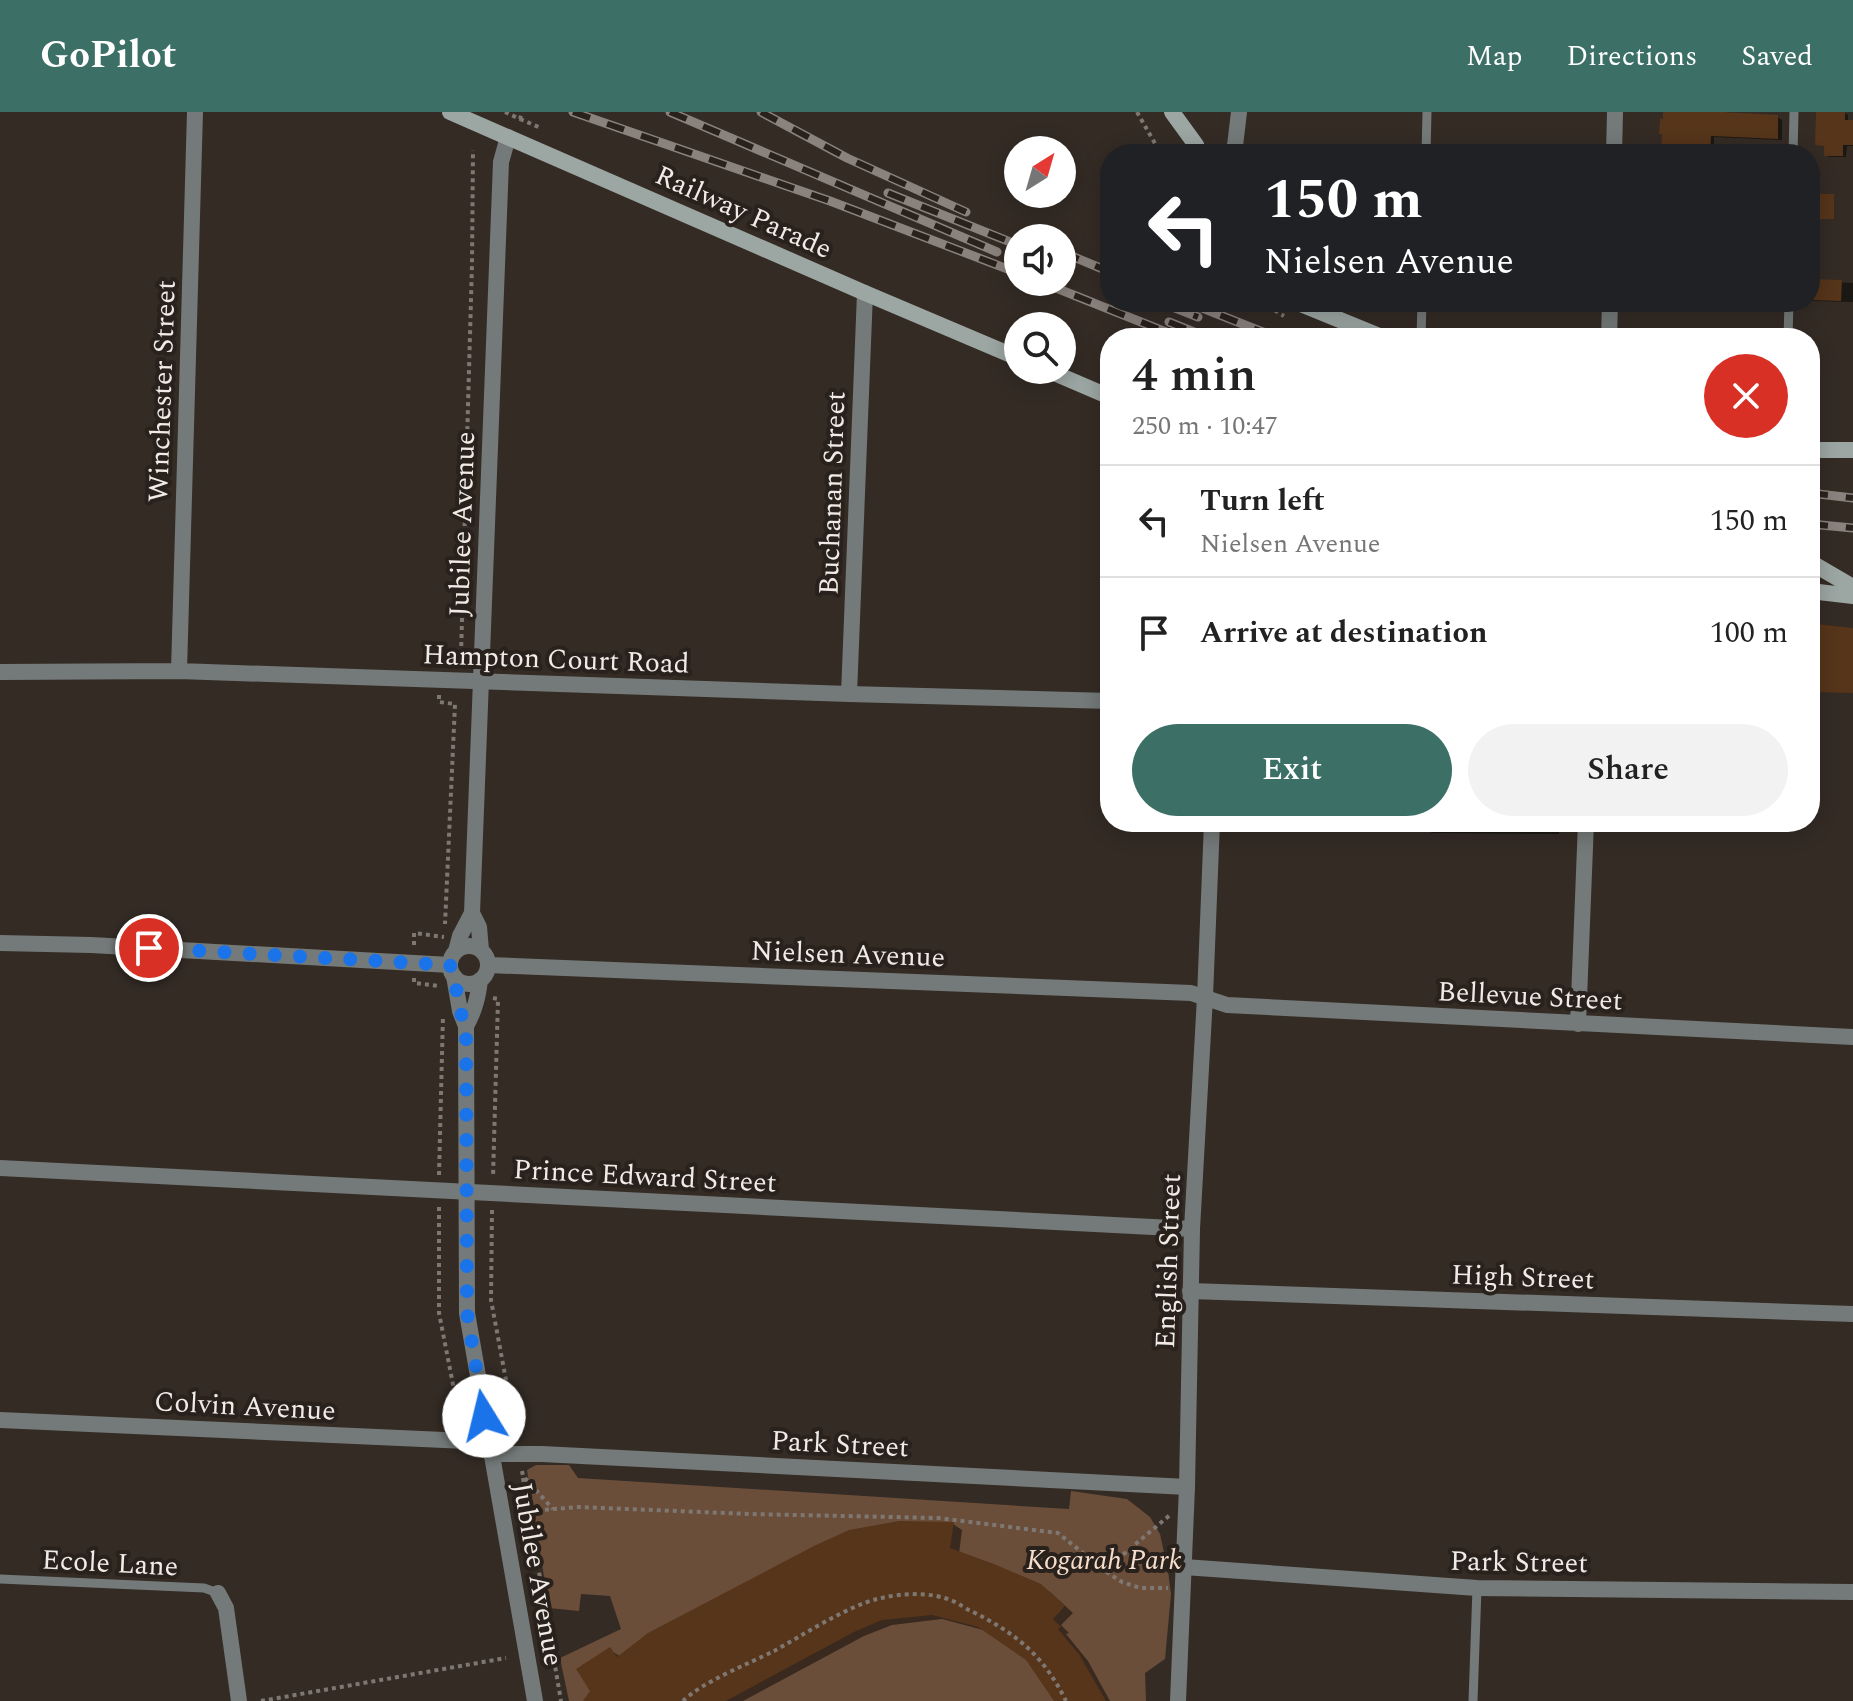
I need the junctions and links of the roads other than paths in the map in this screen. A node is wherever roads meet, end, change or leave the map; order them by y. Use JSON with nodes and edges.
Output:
{"nodes":[{"id":1,"x":195,"y":112,"type":"edge"},
{"id":2,"x":450,"y":112,"type":"edge"},
{"id":3,"x":1172,"y":112,"type":"edge"},
{"id":4,"x":1239,"y":112,"type":"edge"},
{"id":5,"x":1427,"y":112,"type":"edge"},
{"id":6,"x":1615,"y":112,"type":"edge"},
{"id":7,"x":1794,"y":112,"type":"edge"},
{"id":8,"x":508,"y":137,"type":"junction"},
{"id":9,"x":1195,"y":144,"type":"edge"},
{"id":10,"x":1235,"y":144,"type":"edge"},
{"id":11,"x":1426,"y":144,"type":"edge"},
{"id":12,"x":1614,"y":144,"type":"edge"},
{"id":13,"x":1793,"y":144,"type":"edge"},
{"id":14,"x":865,"y":293,"type":"junction"},
{"id":15,"x":1320,"y":312,"type":"edge"},
{"id":16,"x":1360,"y":328,"type":"edge"},
{"id":17,"x":1004,"y":352,"type":"edge"},
{"id":18,"x":1076,"y":382,"type":"edge"},
{"id":19,"x":1100,"y":393,"type":"edge"},
{"id":20,"x":1820,"y":450,"type":"edge"},
{"id":21,"x":1853,"y":450,"type":"edge"},
{"id":22,"x":1820,"y":568,"type":"edge"},
{"id":23,"x":1853,"y":587,"type":"edge"},
{"id":24,"x":1820,"y":592,"type":"edge"},
{"id":25,"x":1853,"y":596,"type":"edge"},
{"id":26,"x":179,"y":671,"type":"junction"},
{"id":27,"x":0,"y":672,"type":"edge"},
{"id":28,"x":481,"y":682,"type":"junction"},
{"id":29,"x":849,"y":694,"type":"junction"},
{"id":30,"x":1100,"y":701,"type":"edge"},
{"id":31,"x":1212,"y":832,"type":"edge"},
{"id":32,"x":1586,"y":832,"type":"edge"},
{"id":33,"x":472,"y":913,"type":"junction"},
{"id":34,"x":0,"y":943,"type":"edge"},
{"id":35,"x":453,"y":964,"type":"junction"},
{"id":36,"x":483,"y":965,"type":"junction"},
{"id":37,"x":1205,"y":997,"type":"junction"},
{"id":38,"x":1578,"y":1024,"type":"junction"},
{"id":39,"x":466,"y":1026,"type":"junction"},
{"id":40,"x":1853,"y":1037,"type":"edge"},
{"id":41,"x":0,"y":1168,"type":"edge"},
{"id":42,"x":466,"y":1193,"type":"junction"},
{"id":43,"x":1192,"y":1229,"type":"junction"},
{"id":44,"x":1190,"y":1291,"type":"junction"},
{"id":45,"x":1853,"y":1314,"type":"edge"},
{"id":46,"x":0,"y":1420,"type":"edge"},
{"id":47,"x":490,"y":1448,"type":"junction"},
{"id":48,"x":1187,"y":1494,"type":"junction"},
{"id":49,"x":1184,"y":1567,"type":"junction"},
{"id":50,"x":0,"y":1579,"type":"edge"},
{"id":51,"x":1477,"y":1588,"type":"junction"},
{"id":52,"x":1853,"y":1592,"type":"edge"},
{"id":53,"x":218,"y":1593,"type":"joint"},
{"id":54,"x":239,"y":1701,"type":"edge"},
{"id":55,"x":535,"y":1701,"type":"edge"},
{"id":56,"x":1178,"y":1701,"type":"edge"},
{"id":57,"x":1473,"y":1701,"type":"edge"}],
"edges":[{"from":1,"to":26,"type":"street","name":"Winchester Street"},
{"from":2,"to":8,"type":"main road","name":"Railway Parade"},
{"from":3,"to":9,"type":"main road"},
{"from":4,"to":10,"type":"street"},
{"from":5,"to":11,"type":"lane"},
{"from":6,"to":12,"type":"street"},
{"from":7,"to":13,"type":"lane"},
{"from":8,"to":14,"type":"main road","name":"Railway Parade"},
{"from":8,"to":28,"type":"street","name":"Jubilee Avenue"},
{"from":14,"to":17,"type":"main road","name":"Railway Parade"},
{"from":14,"to":29,"type":"street","name":"Buchanan Street"},
{"from":15,"to":16,"type":"main road"},
{"from":18,"to":19,"type":"main road"},
{"from":20,"to":21,"type":"main road"},
{"from":22,"to":23,"type":"main road"},
{"from":24,"to":25,"type":"main road"},
{"from":26,"to":27,"type":"street","name":"Hampton Court Road"},
{"from":26,"to":28,"type":"street","name":"Hampton Court Road"},
{"from":28,"to":29,"type":"street","name":"Hampton Court Road"},
{"from":28,"to":33,"type":"street","name":"Jubilee Avenue"},
{"from":29,"to":30,"type":"street","name":"Hampton Court Road"},
{"from":31,"to":37,"type":"street","name":"English Street"},
{"from":32,"to":38,"type":"street"},
{"from":33,"to":35,"type":"street","name":"Jubilee Avenue"},
{"from":33,"to":36,"type":"street","name":"Jubilee Avenue"},
{"from":34,"to":35,"type":"street"},
{"from":35,"to":36,"type":"street"},
{"from":35,"to":36,"type":"street"},
{"from":35,"to":39,"type":"street","name":"Jubilee Avenue"},
{"from":36,"to":37,"type":"street","name":"Nielsen Avenue"},
{"from":36,"to":39,"type":"street","name":"Jubilee Avenue"},
{"from":37,"to":38,"type":"street","name":"Bellevue Street"},
{"from":37,"to":43,"type":"street","name":"English Street"},
{"from":38,"to":40,"type":"street","name":"Bellevue Street"},
{"from":39,"to":42,"type":"street","name":"Jubilee Avenue"},
{"from":41,"to":42,"type":"street","name":"Prince Edward Street"},
{"from":42,"to":43,"type":"street","name":"Prince Edward Street"},
{"from":42,"to":47,"type":"street","name":"Jubilee Avenue"},
{"from":43,"to":44,"type":"street","name":"English Street"},
{"from":44,"to":45,"type":"street","name":"High Street"},
{"from":44,"to":48,"type":"street","name":"English Street"},
{"from":46,"to":47,"type":"street","name":"Colvin Avenue"},
{"from":47,"to":48,"type":"street","name":"Park Street"},
{"from":47,"to":55,"type":"street","name":"Jubilee Avenue"},
{"from":48,"to":49,"type":"street","name":"English Street"},
{"from":49,"to":51,"type":"street","name":"Park Street"},
{"from":49,"to":56,"type":"street","name":"English Street"},
{"from":50,"to":53,"type":"lane","name":"Ecole Lane"},
{"from":51,"to":52,"type":"street","name":"Park Street"},
{"from":51,"to":57,"type":"lane"},
{"from":53,"to":54,"type":"street"}]}
